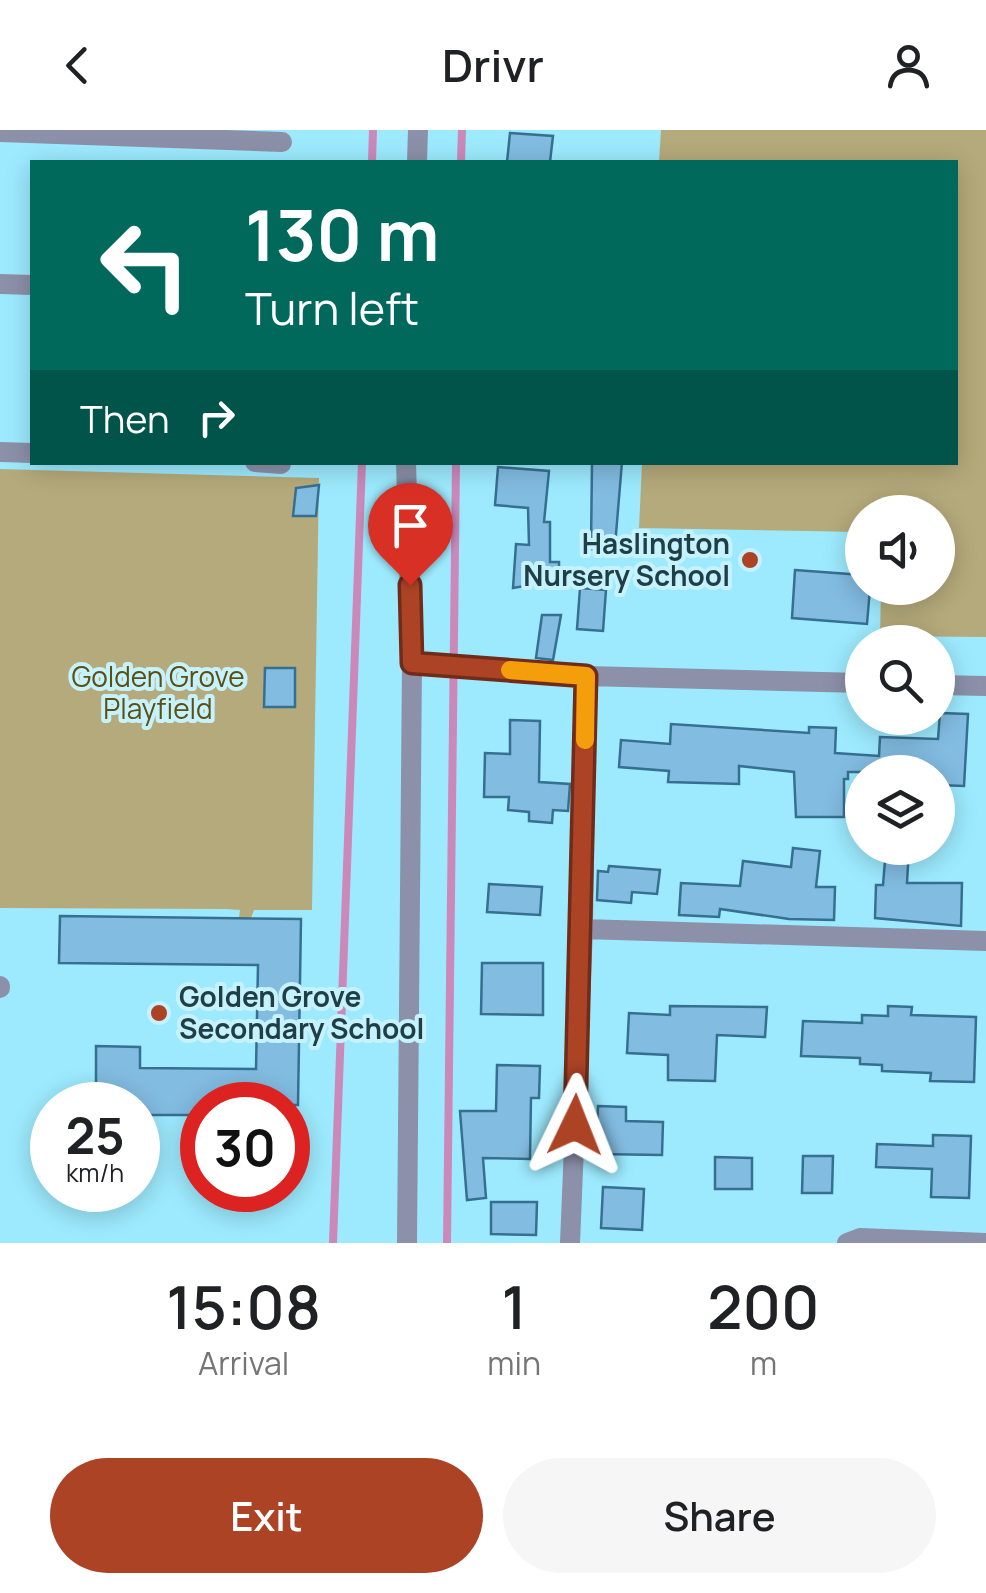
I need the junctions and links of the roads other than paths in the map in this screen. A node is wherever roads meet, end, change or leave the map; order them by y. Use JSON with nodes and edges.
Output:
{"nodes":[{"id":1,"x":418,"y":130,"type":"edge"},
{"id":2,"x":0,"y":132,"type":"edge"},
{"id":3,"x":282,"y":142,"type":"dead end"},
{"id":4,"x":417,"y":160,"type":"edge"},
{"id":5,"x":0,"y":284,"type":"edge"},
{"id":6,"x":30,"y":285,"type":"edge"},
{"id":7,"x":0,"y":452,"type":"edge"},
{"id":8,"x":30,"y":453,"type":"edge"},
{"id":9,"x":406,"y":465,"type":"edge"},
{"id":10,"x":412,"y":663,"type":"junction"},
{"id":11,"x":586,"y":676,"type":"junction"},
{"id":12,"x":845,"y":683,"type":"edge"},
{"id":13,"x":955,"y":685,"type":"edge"},
{"id":14,"x":986,"y":686,"type":"edge"},
{"id":15,"x":583,"y":929,"type":"junction"},
{"id":16,"x":986,"y":940,"type":"edge"},
{"id":17,"x":407,"y":1243,"type":"edge"},
{"id":18,"x":570,"y":1243,"type":"edge"},
{"id":19,"x":847,"y":1243,"type":"edge"},
{"id":20,"x":986,"y":1243,"type":"edge"}],
"edges":[{"from":1,"to":4,"type":"street"},
{"from":2,"to":3,"type":"street"},
{"from":5,"to":6,"type":"street"},
{"from":7,"to":8,"type":"street"},
{"from":9,"to":10,"type":"street"},
{"from":10,"to":11,"type":"street"},
{"from":10,"to":17,"type":"street"},
{"from":11,"to":12,"type":"street"},
{"from":11,"to":15,"type":"street"},
{"from":13,"to":14,"type":"street"},
{"from":15,"to":16,"type":"street"},
{"from":15,"to":18,"type":"street"},
{"from":19,"to":20,"type":"street"}]}
